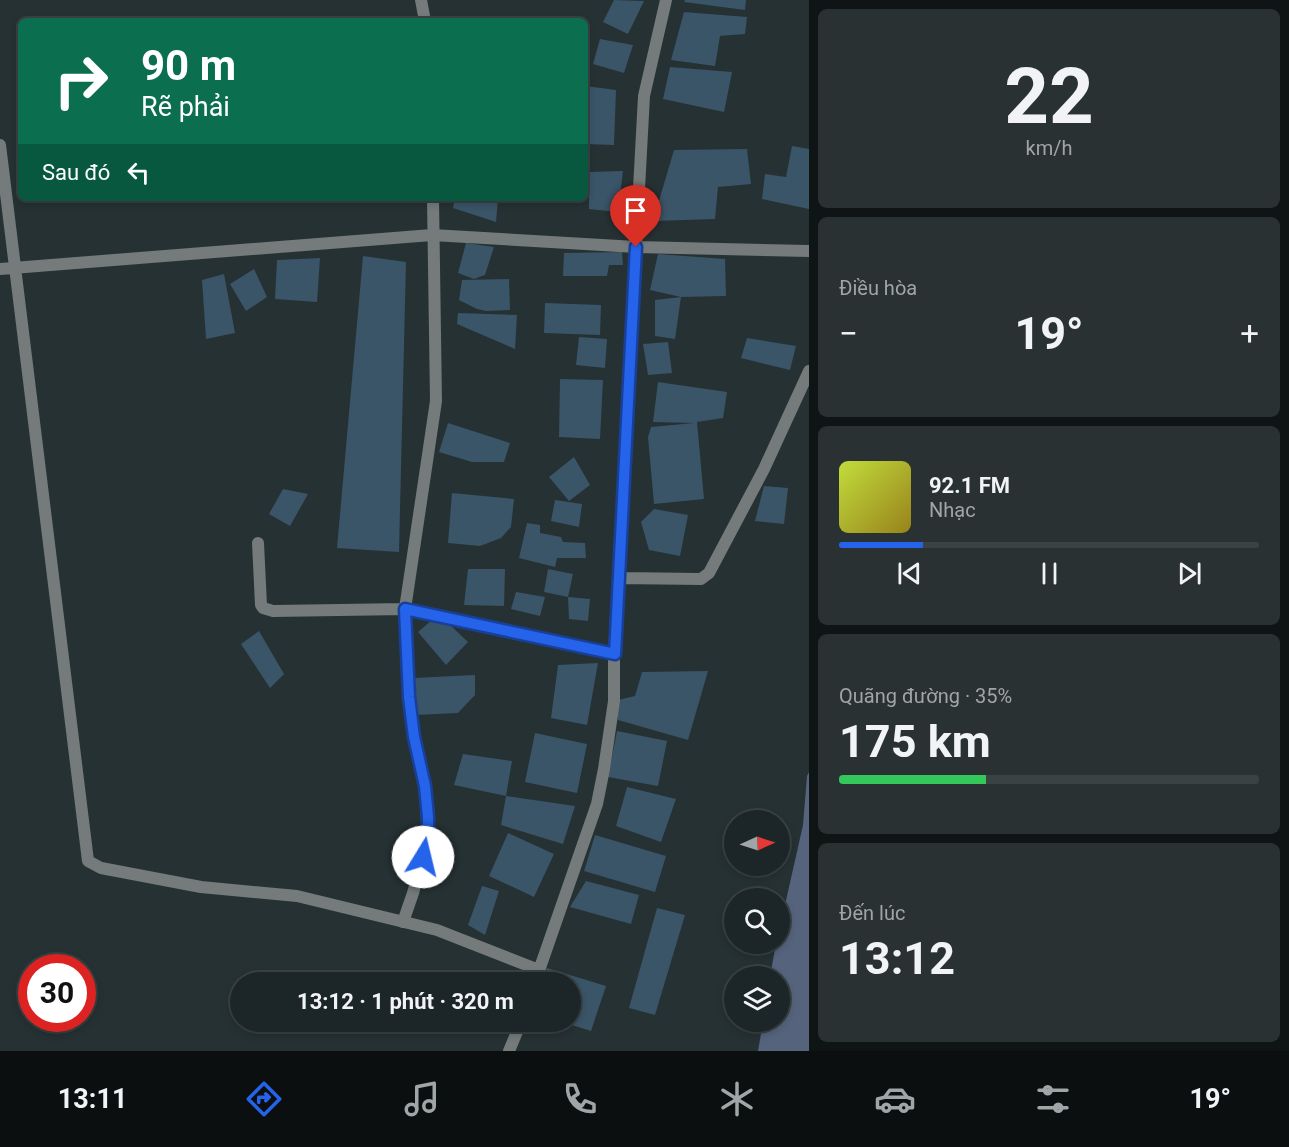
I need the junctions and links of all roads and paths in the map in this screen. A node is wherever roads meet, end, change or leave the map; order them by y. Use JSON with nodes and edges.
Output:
{"nodes":[{"id":1,"x":421,"y":0,"type":"edge"},
{"id":2,"x":666,"y":0,"type":"edge"},
{"id":3,"x":424,"y":18,"type":"edge"},
{"id":4,"x":0,"y":145,"type":"edge"},
{"id":5,"x":433,"y":201,"type":"edge"},
{"id":6,"x":432,"y":235,"type":"junction"},
{"id":7,"x":636,"y":247,"type":"junction"},
{"id":8,"x":809,"y":251,"type":"edge"},
{"id":9,"x":14,"y":268,"type":"junction"},
{"id":10,"x":0,"y":269,"type":"edge"},
{"id":11,"x":809,"y":371,"type":"edge"},
{"id":12,"x":258,"y":543,"type":"dead end"},
{"id":13,"x":618,"y":578,"type":"junction"},
{"id":14,"x":405,"y":609,"type":"junction"},
{"id":15,"x":615,"y":654,"type":"junction"},
{"id":16,"x":403,"y":922,"type":"junction"},
{"id":17,"x":528,"y":972,"type":"edge"},
{"id":18,"x":538,"y":972,"type":"edge"},
{"id":19,"x":517,"y":1032,"type":"edge"},
{"id":20,"x":511,"y":1050,"type":"edge"}],
"edges":[{"from":1,"to":3,"type":"street"},
{"from":2,"to":7,"type":"street"},
{"from":4,"to":9,"type":"street"},
{"from":5,"to":6,"type":"street"},
{"from":6,"to":7,"type":"street"},
{"from":6,"to":9,"type":"street"},
{"from":6,"to":14,"type":"street"},
{"from":7,"to":8,"type":"street"},
{"from":7,"to":13,"type":"street"},
{"from":9,"to":10,"type":"street"},
{"from":9,"to":16,"type":"street"},
{"from":11,"to":13,"type":"street"},
{"from":12,"to":14,"type":"street"},
{"from":13,"to":15,"type":"street"},
{"from":14,"to":15,"type":"street"},
{"from":14,"to":16,"type":"street"},
{"from":15,"to":18,"type":"street"},
{"from":16,"to":17,"type":"street"},
{"from":19,"to":20,"type":"street"}]}
